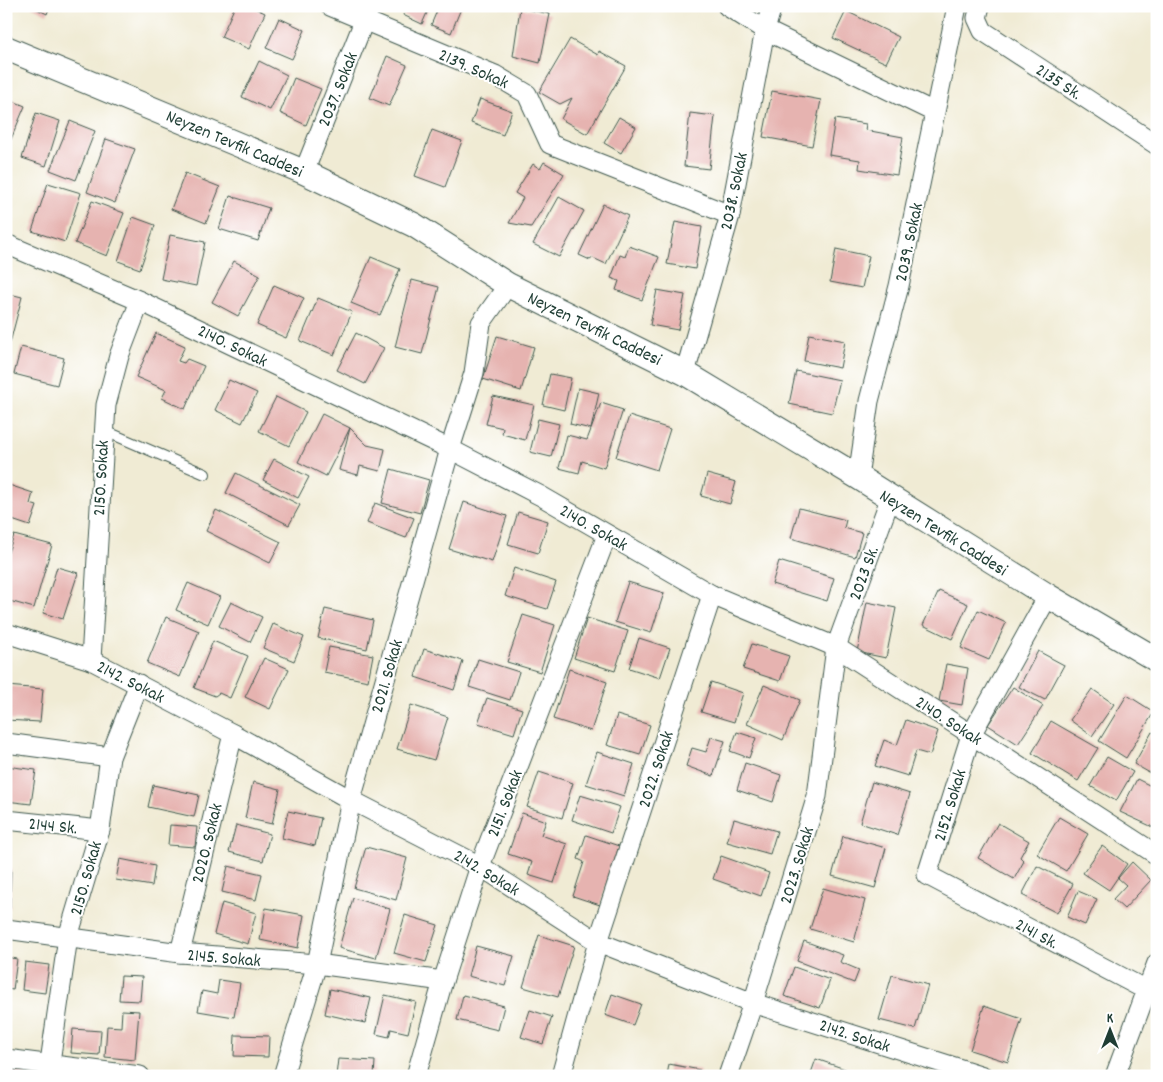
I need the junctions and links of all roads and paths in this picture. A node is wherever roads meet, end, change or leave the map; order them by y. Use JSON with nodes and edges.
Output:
{"nodes":[{"id":1,"x":330,"y":6,"type":"edge"},
{"id":2,"x":727,"y":6,"type":"edge"},
{"id":3,"x":772,"y":6,"type":"edge"},
{"id":4,"x":957,"y":6,"type":"edge"},
{"id":5,"x":980,"y":6,"type":"edge"},
{"id":6,"x":367,"y":13,"type":"edge"},
{"id":7,"x":765,"y":30,"type":"junction"},
{"id":8,"x":6,"y":48,"type":"edge"},
{"id":9,"x":934,"y":112,"type":"junction"},
{"id":10,"x":1157,"y":145,"type":"edge"},
{"id":11,"x":304,"y":172,"type":"junction"},
{"id":12,"x":730,"y":215,"type":"junction"},
{"id":13,"x":6,"y":244,"type":"edge"},
{"id":14,"x":508,"y":285,"type":"junction"},
{"id":15,"x":140,"y":301,"type":"junction"},
{"id":16,"x":685,"y":373,"type":"junction"},
{"id":17,"x":103,"y":430,"type":"junction"},
{"id":18,"x":450,"y":449,"type":"junction"},
{"id":19,"x":205,"y":474,"type":"dead end"},
{"id":20,"x":858,"y":477,"type":"junction"},
{"id":21,"x":890,"y":499,"type":"junction"},
{"id":22,"x":607,"y":534,"type":"junction"},
{"id":23,"x":712,"y":595,"type":"junction"},
{"id":24,"x":1048,"y":596,"type":"junction"},
{"id":25,"x":6,"y":633,"type":"edge"},
{"id":26,"x":836,"y":648,"type":"junction"},
{"id":27,"x":90,"y":660,"type":"junction"},
{"id":28,"x":1157,"y":660,"type":"edge"},
{"id":29,"x":139,"y":684,"type":"junction"},
{"id":30,"x":233,"y":734,"type":"junction"},
{"id":31,"x":971,"y":735,"type":"junction"},
{"id":32,"x":6,"y":743,"type":"edge"},
{"id":33,"x":110,"y":757,"type":"junction"},
{"id":34,"x":351,"y":800,"type":"junction"},
{"id":35,"x":6,"y":820,"type":"edge"},
{"id":36,"x":100,"y":830,"type":"junction"},
{"id":37,"x":1157,"y":855,"type":"edge"},
{"id":38,"x":480,"y":866,"type":"junction"},
{"id":39,"x":927,"y":875,"type":"joint"},
{"id":40,"x":6,"y":930,"type":"edge"},
{"id":41,"x":68,"y":937,"type":"junction"},
{"id":42,"x":598,"y":942,"type":"junction"},
{"id":43,"x":180,"y":953,"type":"junction"},
{"id":44,"x":1157,"y":963,"type":"edge"},
{"id":45,"x":317,"y":964,"type":"junction"},
{"id":46,"x":443,"y":981,"type":"junction"},
{"id":47,"x":1148,"y":991,"type":"junction"},
{"id":48,"x":753,"y":1003,"type":"junction"},
{"id":49,"x":6,"y":1059,"type":"edge"},
{"id":50,"x":49,"y":1071,"type":"edge"},
{"id":51,"x":140,"y":1076,"type":"edge"},
{"id":52,"x":283,"y":1076,"type":"edge"},
{"id":53,"x":416,"y":1076,"type":"edge"},
{"id":54,"x":561,"y":1076,"type":"edge"},
{"id":55,"x":728,"y":1076,"type":"edge"},
{"id":56,"x":983,"y":1076,"type":"edge"},
{"id":57,"x":1115,"y":1076,"type":"edge"}],
"edges":[{"from":1,"to":6,"type":"street","name":"2139. Sokak"},
{"from":2,"to":7,"type":"street"},
{"from":3,"to":7,"type":"street","name":"2038. Sokak"},
{"from":4,"to":9,"type":"street","name":"2039. Sokak"},
{"from":5,"to":10,"type":"street","name":"2135 Sk."},
{"from":6,"to":11,"type":"street","name":"2037. Sokak"},
{"from":6,"to":12,"type":"street","name":"2139. Sokak"},
{"from":7,"to":9,"type":"street"},
{"from":7,"to":12,"type":"street","name":"2038. Sokak"},
{"from":8,"to":11,"type":"street","name":"Neyzen Tevfik Caddesi"},
{"from":9,"to":20,"type":"street","name":"2039. Sokak"},
{"from":11,"to":14,"type":"street","name":"Neyzen Tevfik Caddesi"},
{"from":12,"to":16,"type":"street","name":"2038. Sokak"},
{"from":13,"to":15,"type":"street","name":"2140. Sokak"},
{"from":14,"to":16,"type":"street","name":"Neyzen Tevfik Caddesi"},
{"from":14,"to":18,"type":"street","name":"2021. Sokak"},
{"from":15,"to":17,"type":"street","name":"2150. Sokak"},
{"from":15,"to":18,"type":"street","name":"2140. Sokak"},
{"from":16,"to":20,"type":"street","name":"Neyzen Tevfik Caddesi"},
{"from":17,"to":19,"type":"lane"},
{"from":17,"to":27,"type":"street","name":"2150. Sokak"},
{"from":18,"to":22,"type":"street","name":"2140. Sokak"},
{"from":18,"to":34,"type":"street","name":"2021. Sokak"},
{"from":20,"to":21,"type":"street","name":"Neyzen Tevfik Caddesi"},
{"from":21,"to":24,"type":"street","name":"Neyzen Tevfik Caddesi"},
{"from":21,"to":26,"type":"street","name":"2023 Sk."},
{"from":22,"to":23,"type":"street","name":"2140. Sokak"},
{"from":22,"to":38,"type":"street","name":"2151. Sokak"},
{"from":23,"to":26,"type":"street","name":"2140. Sokak"},
{"from":23,"to":42,"type":"street","name":"2022. Sokak"},
{"from":24,"to":28,"type":"street","name":"Neyzen Tevfik Caddesi"},
{"from":24,"to":31,"type":"street","name":"2152. Sokak"},
{"from":25,"to":27,"type":"street","name":"2142. Sokak"},
{"from":26,"to":31,"type":"street","name":"2140. Sokak"},
{"from":26,"to":48,"type":"street","name":"2023. Sokak"},
{"from":27,"to":29,"type":"street","name":"2142. Sokak"},
{"from":29,"to":30,"type":"street","name":"2142. Sokak"},
{"from":29,"to":33,"type":"street","name":"2150. Sokak"},
{"from":30,"to":34,"type":"street","name":"2142. Sokak"},
{"from":30,"to":43,"type":"street","name":"2020. Sokak"},
{"from":31,"to":37,"type":"street","name":"2140. Sokak"},
{"from":31,"to":39,"type":"street","name":"2152. Sokak"},
{"from":32,"to":33,"type":"street"},
{"from":33,"to":36,"type":"street","name":"2150. Sokak"},
{"from":34,"to":38,"type":"street","name":"2142. Sokak"},
{"from":34,"to":45,"type":"street","name":"2021. Sokak"},
{"from":35,"to":36,"type":"street","name":"2144 Sk."},
{"from":36,"to":41,"type":"street","name":"2150. Sokak"},
{"from":38,"to":42,"type":"street","name":"2142. Sokak"},
{"from":38,"to":46,"type":"street","name":"2151. Sokak"},
{"from":39,"to":47,"type":"street","name":"2141 Sk."},
{"from":40,"to":41,"type":"street","name":"2145. Sokak"},
{"from":41,"to":43,"type":"street","name":"2145. Sokak"},
{"from":41,"to":50,"type":"street","name":"2150. Sokak"},
{"from":42,"to":48,"type":"street","name":"2142. Sokak"},
{"from":42,"to":54,"type":"street","name":"2022. Sokak"},
{"from":43,"to":45,"type":"street","name":"2145. Sokak"},
{"from":44,"to":47,"type":"street"},
{"from":45,"to":46,"type":"street","name":"2145. Sokak"},
{"from":45,"to":52,"type":"street","name":"2021. Sokak"},
{"from":46,"to":53,"type":"street","name":"2151. Sokak"},
{"from":47,"to":57,"type":"street"},
{"from":48,"to":55,"type":"street","name":"2023. Sokak"},
{"from":48,"to":56,"type":"street","name":"2142. Sokak"},
{"from":49,"to":50,"type":"street"},
{"from":50,"to":51,"type":"street"}]}
